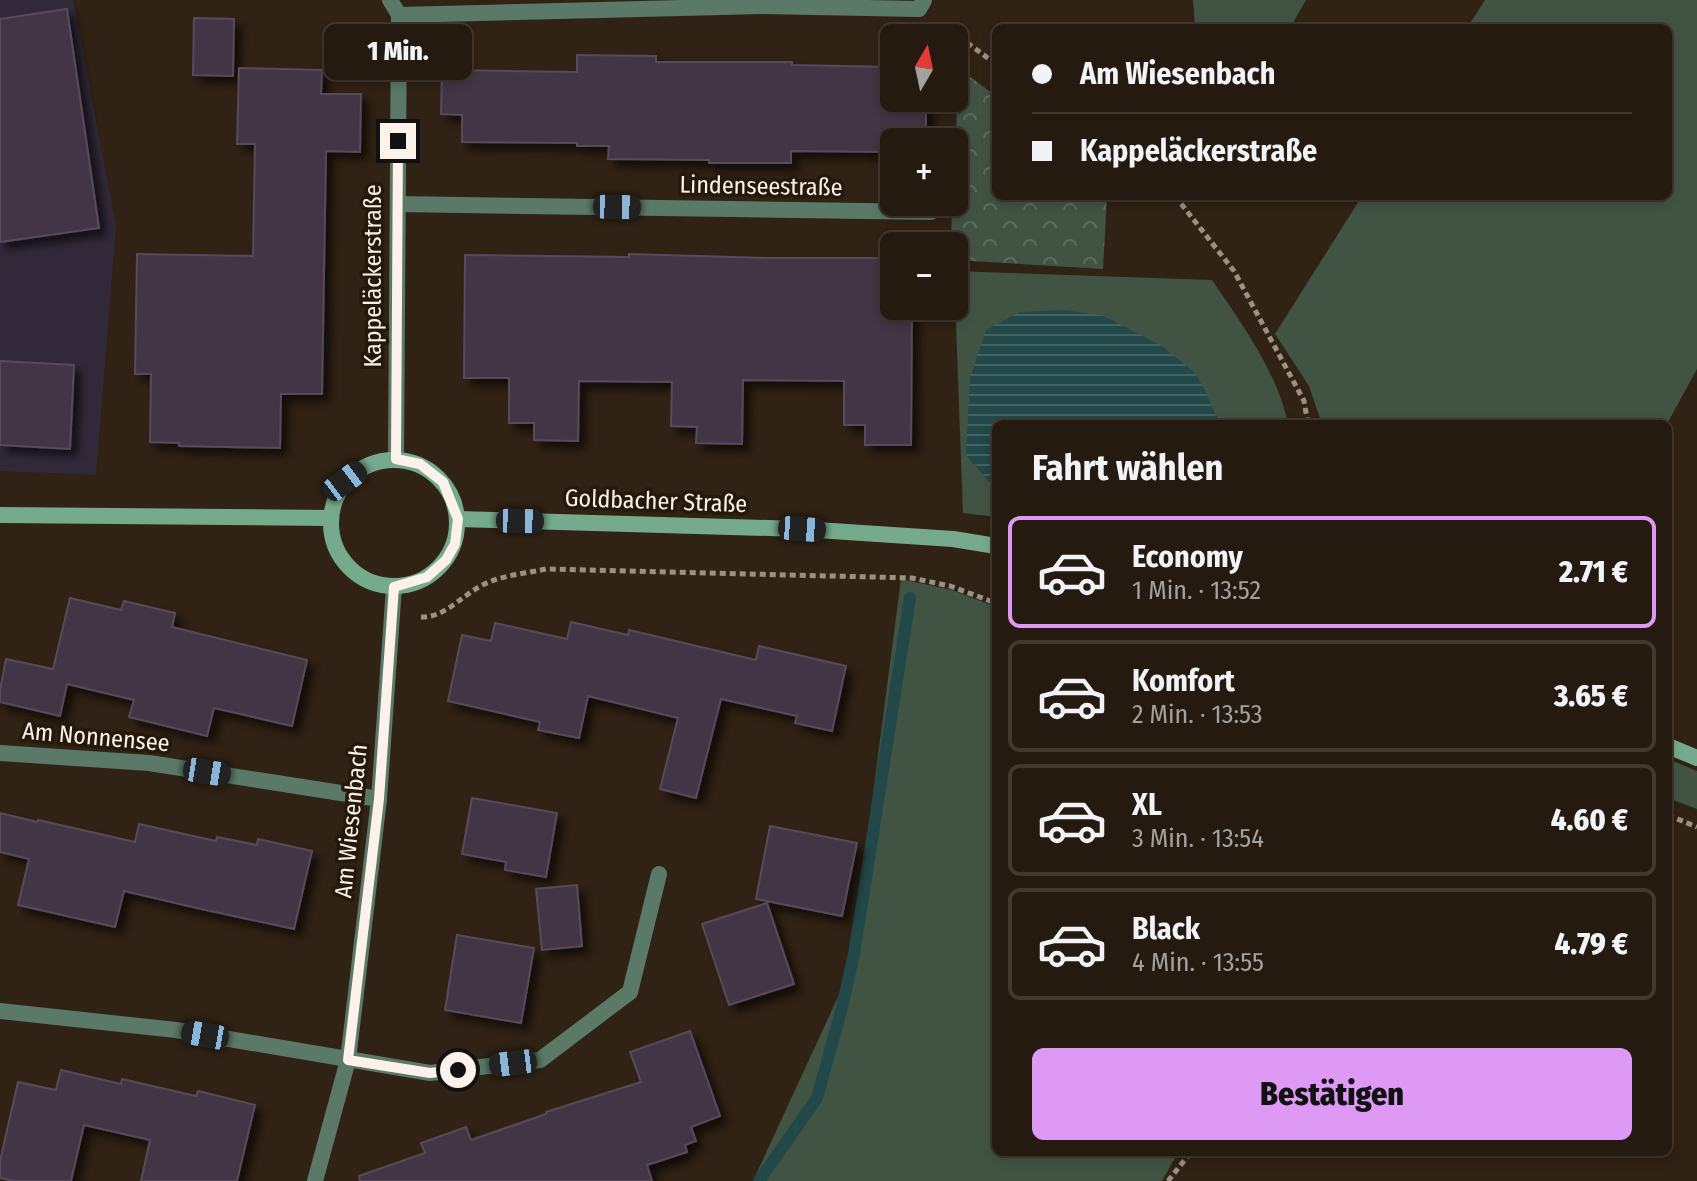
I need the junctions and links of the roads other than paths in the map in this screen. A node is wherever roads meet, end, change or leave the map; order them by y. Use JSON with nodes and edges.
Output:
{"nodes":[{"id":1,"x":922,"y":4,"type":"edge"},
{"id":2,"x":394,"y":7,"type":"edge"},
{"id":3,"x":398,"y":204,"type":"junction"},
{"id":4,"x":880,"y":211,"type":"edge"},
{"id":5,"x":396,"y":459,"type":"junction"},
{"id":6,"x":0,"y":515,"type":"edge"},
{"id":7,"x":331,"y":518,"type":"junction"},
{"id":8,"x":458,"y":519,"type":"junction"},
{"id":9,"x":992,"y":545,"type":"edge"},
{"id":10,"x":394,"y":587,"type":"junction"},
{"id":11,"x":1672,"y":748,"type":"edge"},
{"id":12,"x":0,"y":753,"type":"edge"},
{"id":13,"x":1697,"y":758,"type":"edge"},
{"id":14,"x":379,"y":799,"type":"junction"},
{"id":15,"x":659,"y":874,"type":"dead end"},
{"id":16,"x":0,"y":1011,"type":"edge"},
{"id":17,"x":348,"y":1060,"type":"junction"},
{"id":18,"x":315,"y":1181,"type":"edge"}],
"edges":[{"from":1,"to":2,"type":"street"},
{"from":2,"to":3,"type":"street","name":"Kappeläckerstraße"},
{"from":3,"to":4,"type":"street","name":"Lindenseestraße"},
{"from":3,"to":5,"type":"street","name":"Kappeläckerstraße"},
{"from":5,"to":7,"type":"street"},
{"from":5,"to":8,"type":"street"},
{"from":6,"to":7,"type":"street"},
{"from":7,"to":10,"type":"street"},
{"from":8,"to":9,"type":"street","name":"Goldbacher Straße"},
{"from":8,"to":10,"type":"street"},
{"from":10,"to":14,"type":"street","name":"Am Wiesenbach"},
{"from":11,"to":13,"type":"street"},
{"from":12,"to":14,"type":"street","name":"Am Nonnensee"},
{"from":14,"to":17,"type":"street","name":"Am Wiesenbach"},
{"from":15,"to":17,"type":"street"},
{"from":16,"to":17,"type":"street"},
{"from":17,"to":18,"type":"street","name":"Am Wiesenbach"}]}
